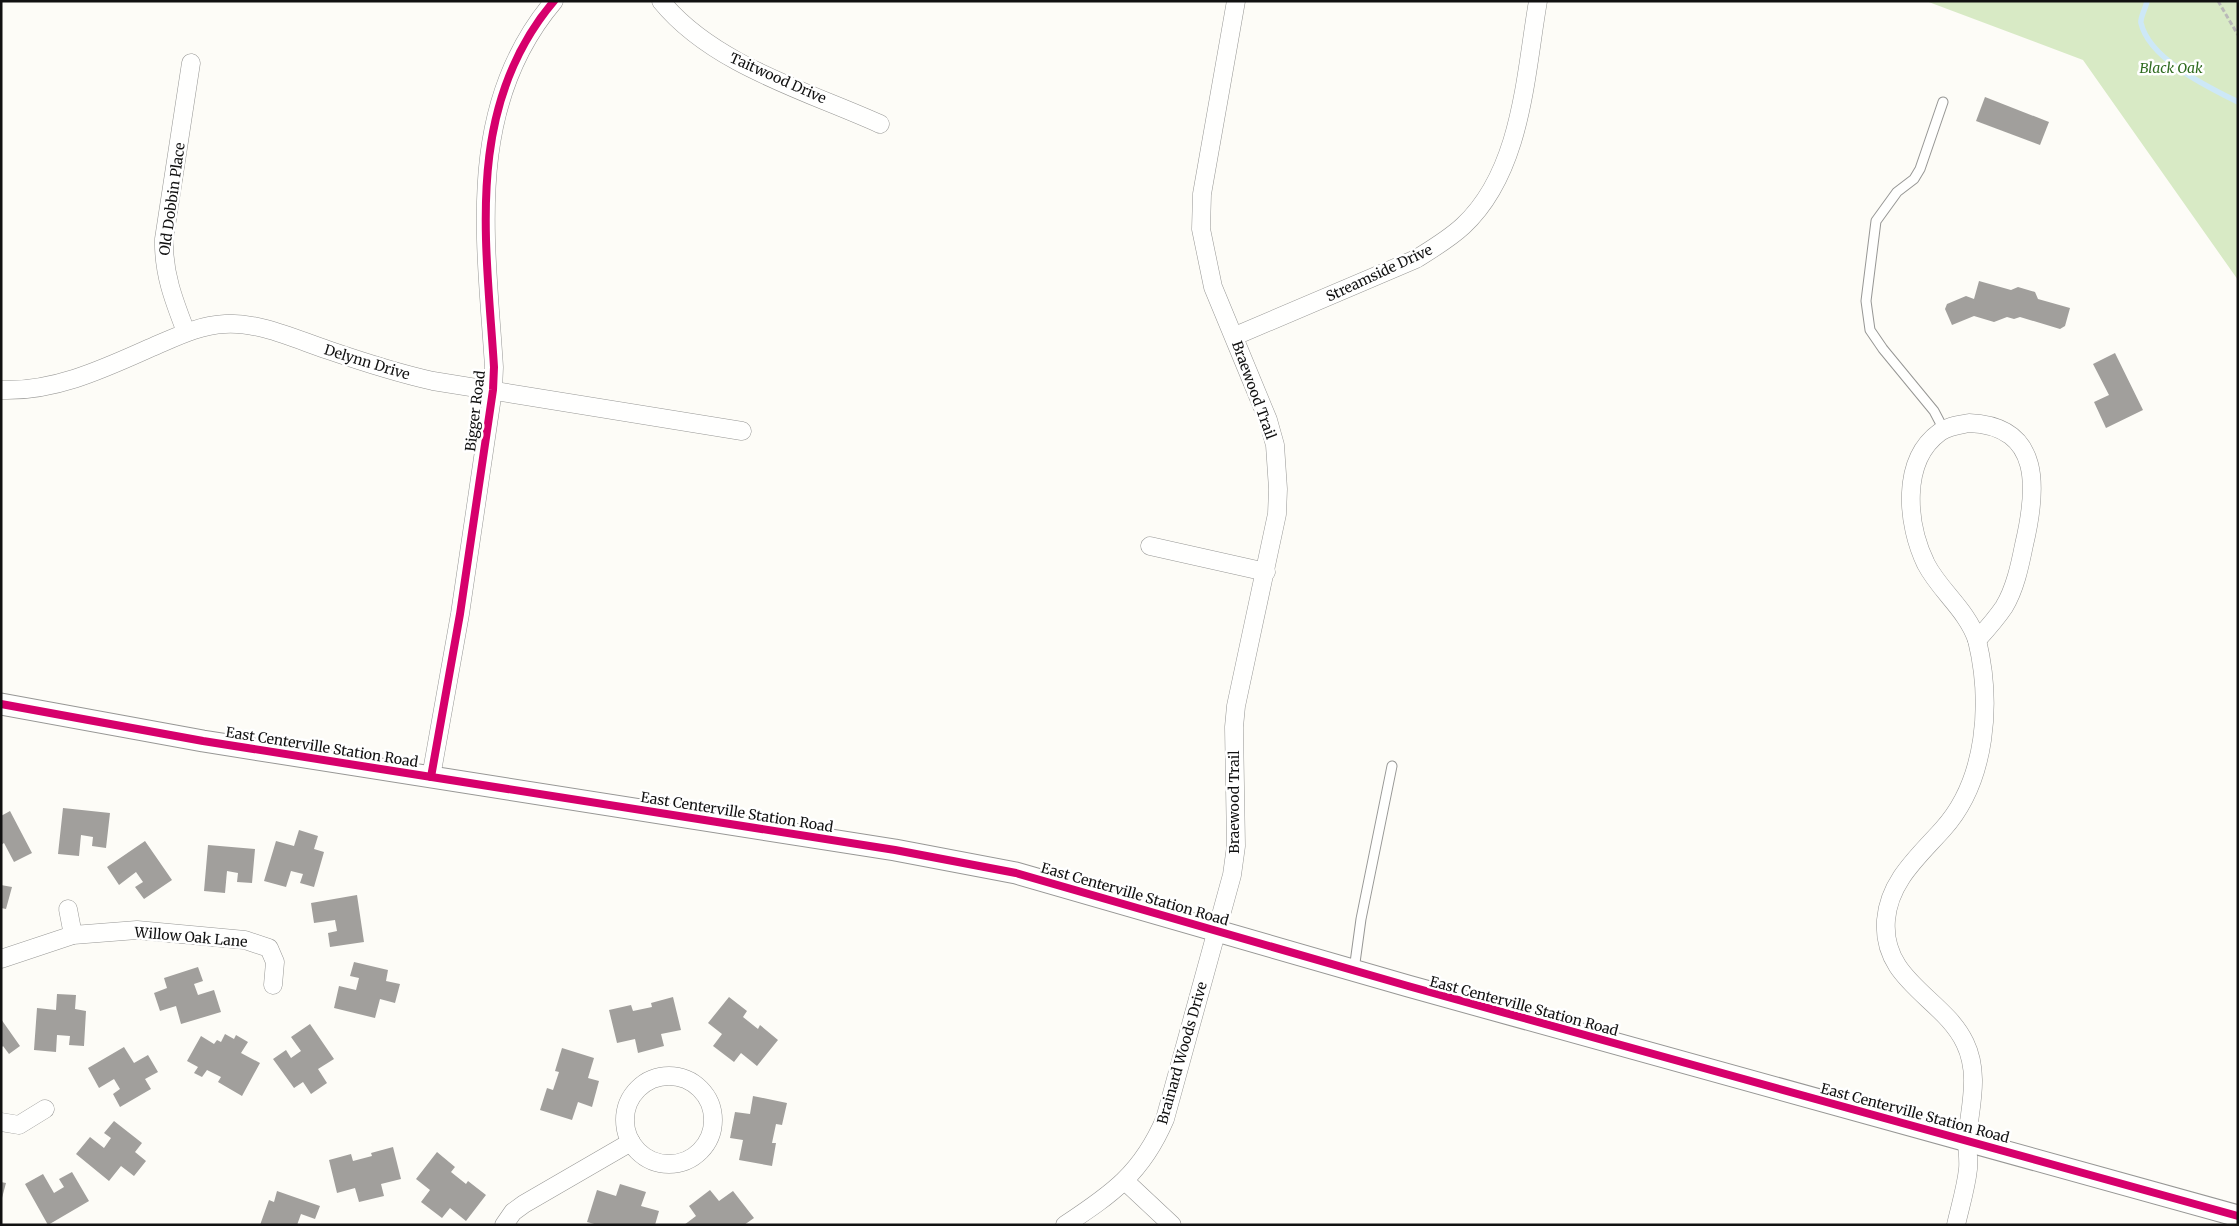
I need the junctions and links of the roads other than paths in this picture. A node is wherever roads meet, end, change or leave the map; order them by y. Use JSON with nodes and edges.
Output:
{"nodes":[{"id":1,"x":554,"y":1,"type":"edge"},
{"id":2,"x":661,"y":1,"type":"edge"},
{"id":3,"x":1236,"y":1,"type":"edge"},
{"id":4,"x":1538,"y":1,"type":"edge"},
{"id":5,"x":191,"y":62,"type":"dead end"},
{"id":6,"x":1943,"y":102,"type":"dead end"},
{"id":7,"x":880,"y":124,"type":"dead end"},
{"id":8,"x":186,"y":332,"type":"junction"},
{"id":9,"x":1235,"y":336,"type":"junction"},
{"id":10,"x":1,"y":390,"type":"edge"},
{"id":11,"x":492,"y":390,"type":"junction"},
{"id":12,"x":1944,"y":430,"type":"junction"},
{"id":13,"x":742,"y":431,"type":"dead end"},
{"id":14,"x":1150,"y":546,"type":"dead end"},
{"id":15,"x":1266,"y":572,"type":"junction"},
{"id":16,"x":1977,"y":640,"type":"junction"},
{"id":17,"x":1,"y":704,"type":"edge"},
{"id":18,"x":1392,"y":766,"type":"dead end"},
{"id":19,"x":431,"y":777,"type":"junction"},
{"id":20,"x":68,"y":909,"type":"dead end"},
{"id":21,"x":1217,"y":931,"type":"junction"},
{"id":22,"x":73,"y":935,"type":"junction"},
{"id":23,"x":1,"y":959,"type":"edge"},
{"id":24,"x":1354,"y":970,"type":"junction"},
{"id":25,"x":273,"y":985,"type":"dead end"},
{"id":26,"x":45,"y":1110,"type":"dead end"},
{"id":27,"x":1,"y":1122,"type":"edge"},
{"id":28,"x":1967,"y":1141,"type":"junction"},
{"id":29,"x":631,"y":1142,"type":"junction"},
{"id":30,"x":1125,"y":1181,"type":"junction"},
{"id":31,"x":2238,"y":1216,"type":"edge"},
{"id":32,"x":504,"y":1225,"type":"edge"},
{"id":33,"x":1064,"y":1225,"type":"edge"},
{"id":34,"x":1172,"y":1225,"type":"edge"},
{"id":35,"x":1956,"y":1225,"type":"edge"}],
"edges":[{"from":1,"to":11,"type":"street","name":"Bigger Road"},
{"from":2,"to":7,"type":"street","name":"Taitwood Drive"},
{"from":3,"to":9,"type":"street","name":"Braewood Trail"},
{"from":4,"to":9,"type":"street","name":"Streamside Drive"},
{"from":5,"to":8,"type":"street","name":"Old Dobbin Place"},
{"from":6,"to":12,"type":"lane"},
{"from":8,"to":10,"type":"street","name":"Delynn Drive"},
{"from":8,"to":11,"type":"street","name":"Delynn Drive"},
{"from":9,"to":15,"type":"street","name":"Braewood Trail"},
{"from":11,"to":13,"type":"street","name":"Delynn Drive"},
{"from":11,"to":19,"type":"street","name":"Bigger Road"},
{"from":12,"to":16,"type":"street"},
{"from":12,"to":16,"type":"street"},
{"from":14,"to":15,"type":"street"},
{"from":15,"to":21,"type":"street","name":"Braewood Trail"},
{"from":16,"to":28,"type":"street"},
{"from":17,"to":19,"type":"street","name":"East Centerville Station Road"},
{"from":18,"to":24,"type":"lane"},
{"from":19,"to":21,"type":"street","name":"East Centerville Station Road"},
{"from":20,"to":22,"type":"street"},
{"from":21,"to":24,"type":"street","name":"East Centerville Station Road"},
{"from":21,"to":30,"type":"street","name":"Brainard Woods Drive"},
{"from":22,"to":23,"type":"street","name":"Willow Oak Lane"},
{"from":22,"to":25,"type":"street","name":"Willow Oak Lane"},
{"from":24,"to":28,"type":"street","name":"East Centerville Station Road"},
{"from":26,"to":27,"type":"street"},
{"from":28,"to":31,"type":"street","name":"East Centerville Station Road"},
{"from":28,"to":35,"type":"street"},
{"from":29,"to":29,"type":"street"},
{"from":29,"to":32,"type":"street"},
{"from":30,"to":33,"type":"street","name":"Brainard Woods Drive"},
{"from":30,"to":34,"type":"street"}]}
